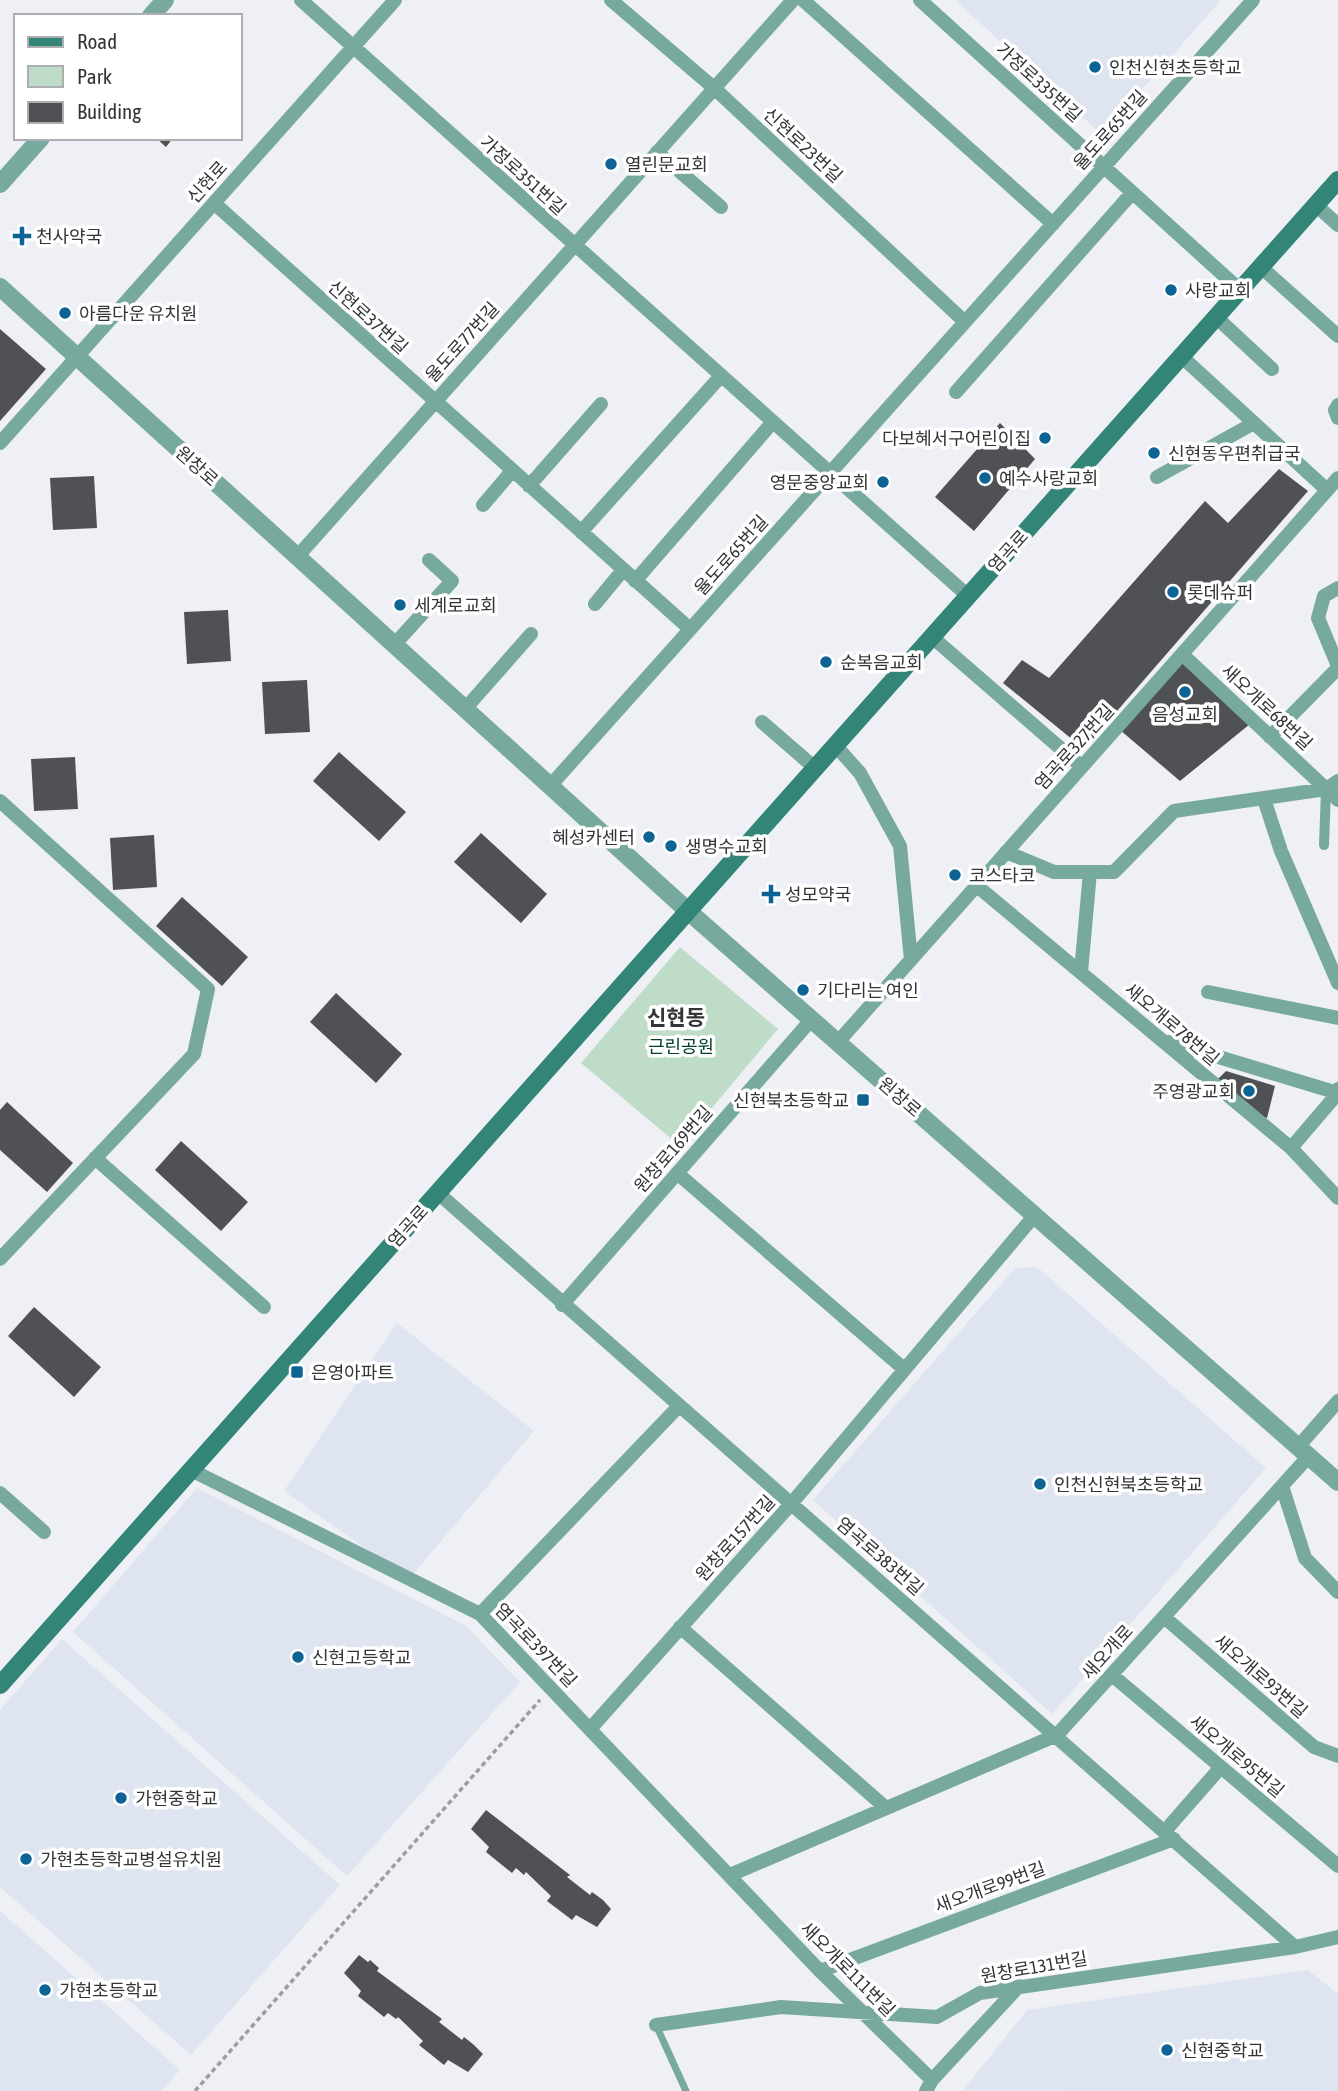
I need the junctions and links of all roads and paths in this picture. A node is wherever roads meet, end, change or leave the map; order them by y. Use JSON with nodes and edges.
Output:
{"nodes":[{"id":1,"x":165,"y":0,"type":"edge"},
{"id":2,"x":301,"y":0,"type":"edge"},
{"id":3,"x":395,"y":0,"type":"edge"},
{"id":4,"x":611,"y":0,"type":"edge"},
{"id":5,"x":793,"y":0,"type":"edge"},
{"id":6,"x":803,"y":0,"type":"edge"},
{"id":7,"x":920,"y":0,"type":"edge"},
{"id":8,"x":1253,"y":0,"type":"edge"},
{"id":9,"x":153,"y":14,"type":"edge"},
{"id":10,"x":352,"y":48,"type":"junction"},
{"id":11,"x":715,"y":88,"type":"junction"},
{"id":12,"x":39,"y":140,"type":"edge"},
{"id":13,"x":657,"y":152,"type":"junction"},
{"id":14,"x":1103,"y":167,"type":"junction"},
{"id":15,"x":1338,"y":180,"type":"edge"},
{"id":16,"x":0,"y":184,"type":"edge"},
{"id":17,"x":1132,"y":193,"type":"junction"},
{"id":18,"x":214,"y":204,"type":"junction"},
{"id":19,"x":1316,"y":205,"type":"junction"},
{"id":20,"x":721,"y":207,"type":"dead end"},
{"id":21,"x":1053,"y":224,"type":"junction"},
{"id":22,"x":1338,"y":225,"type":"edge"},
{"id":23,"x":574,"y":246,"type":"junction"},
{"id":24,"x":1261,"y":267,"type":"junction"},
{"id":25,"x":0,"y":287,"type":"edge"},
{"id":26,"x":1240,"y":290,"type":"junction"},
{"id":27,"x":1216,"y":317,"type":"junction"},
{"id":28,"x":965,"y":322,"type":"junction"},
{"id":29,"x":1338,"y":336,"type":"edge"},
{"id":30,"x":1181,"y":356,"type":"junction"},
{"id":31,"x":76,"y":357,"type":"junction"},
{"id":32,"x":1272,"y":369,"type":"dead end"},
{"id":33,"x":720,"y":377,"type":"junction"},
{"id":34,"x":956,"y":392,"type":"dead end"},
{"id":35,"x":434,"y":402,"type":"junction"},
{"id":36,"x":601,"y":404,"type":"dead end"},
{"id":37,"x":1338,"y":405,"type":"edge"},
{"id":38,"x":1338,"y":418,"type":"edge"},
{"id":39,"x":772,"y":423,"type":"junction"},
{"id":40,"x":1254,"y":423,"type":"junction"},
{"id":41,"x":0,"y":443,"type":"edge"},
{"id":42,"x":512,"y":471,"type":"junction"},
{"id":43,"x":829,"y":474,"type":"junction"},
{"id":44,"x":1157,"y":477,"type":"dead end"},
{"id":45,"x":1338,"y":478,"type":"edge"},
{"id":46,"x":529,"y":486,"type":"junction"},
{"id":47,"x":1327,"y":490,"type":"junction"},
{"id":48,"x":483,"y":505,"type":"dead end"},
{"id":49,"x":581,"y":532,"type":"junction"},
{"id":50,"x":297,"y":557,"type":"junction"},
{"id":51,"x":429,"y":560,"type":"dead end"},
{"id":52,"x":624,"y":570,"type":"junction"},
{"id":53,"x":635,"y":580,"type":"junction"},
{"id":54,"x":1338,"y":588,"type":"edge"},
{"id":55,"x":968,"y":596,"type":"junction"},
{"id":56,"x":595,"y":604,"type":"dead end"},
{"id":57,"x":690,"y":629,"type":"junction"},
{"id":58,"x":531,"y":634,"type":"dead end"},
{"id":59,"x":932,"y":637,"type":"junction"},
{"id":60,"x":394,"y":645,"type":"junction"},
{"id":61,"x":1182,"y":654,"type":"junction"},
{"id":62,"x":1338,"y":667,"type":"edge"},
{"id":63,"x":465,"y":709,"type":"junction"},
{"id":64,"x":762,"y":722,"type":"dead end"},
{"id":65,"x":1270,"y":737,"type":"junction"},
{"id":66,"x":835,"y":745,"type":"junction"},
{"id":67,"x":1082,"y":767,"type":"junction"},
{"id":68,"x":815,"y":768,"type":"junction"},
{"id":69,"x":1332,"y":785,"type":"edge"},
{"id":70,"x":550,"y":786,"type":"junction"},
{"id":71,"x":1264,"y":799,"type":"junction"},
{"id":72,"x":1338,"y":800,"type":"edge"},
{"id":73,"x":0,"y":802,"type":"edge"},
{"id":74,"x":1324,"y":845,"type":"dead end"},
{"id":75,"x":1006,"y":852,"type":"junction"},
{"id":76,"x":1090,"y":872,"type":"junction"},
{"id":77,"x":977,"y":886,"type":"junction"},
{"id":78,"x":688,"y":911,"type":"junction"},
{"id":79,"x":911,"y":960,"type":"junction"},
{"id":80,"x":1081,"y":972,"type":"junction"},
{"id":81,"x":1338,"y":983,"type":"edge"},
{"id":82,"x":1208,"y":992,"type":"dead end"},
{"id":83,"x":1338,"y":1018,"type":"edge"},
{"id":84,"x":812,"y":1019,"type":"junction"},
{"id":85,"x":1161,"y":1040,"type":"junction"},
{"id":86,"x":838,"y":1042,"type":"junction"},
{"id":87,"x":1338,"y":1092,"type":"edge"},
{"id":88,"x":1291,"y":1148,"type":"junction"},
{"id":89,"x":95,"y":1158,"type":"junction"},
{"id":90,"x":677,"y":1173,"type":"junction"},
{"id":91,"x":438,"y":1193,"type":"junction"},
{"id":92,"x":1338,"y":1198,"type":"edge"},
{"id":93,"x":1035,"y":1215,"type":"junction"},
{"id":94,"x":0,"y":1259,"type":"edge"},
{"id":95,"x":562,"y":1305,"type":"junction"},
{"id":96,"x":264,"y":1307,"type":"dead end"},
{"id":97,"x":904,"y":1369,"type":"junction"},
{"id":98,"x":1338,"y":1401,"type":"edge"},
{"id":99,"x":679,"y":1406,"type":"junction"},
{"id":100,"x":1304,"y":1451,"type":"junction"},
{"id":101,"x":191,"y":1471,"type":"junction"},
{"id":102,"x":1338,"y":1482,"type":"edge"},
{"id":103,"x":1282,"y":1486,"type":"junction"},
{"id":104,"x":0,"y":1493,"type":"edge"},
{"id":105,"x":791,"y":1504,"type":"junction"},
{"id":106,"x":44,"y":1532,"type":"dead end"},
{"id":107,"x":1338,"y":1592,"type":"edge"},
{"id":108,"x":480,"y":1614,"type":"junction"},
{"id":109,"x":1164,"y":1617,"type":"junction"},
{"id":110,"x":680,"y":1627,"type":"junction"},
{"id":111,"x":1112,"y":1675,"type":"junction"},
{"id":112,"x":0,"y":1685,"type":"edge"},
{"id":113,"x":540,"y":1700,"type":"dead end"},
{"id":114,"x":590,"y":1729,"type":"junction"},
{"id":115,"x":1057,"y":1735,"type":"junction"},
{"id":116,"x":1338,"y":1756,"type":"edge"},
{"id":117,"x":1221,"y":1767,"type":"junction"},
{"id":118,"x":886,"y":1808,"type":"junction"},
{"id":119,"x":1169,"y":1835,"type":"junction"},
{"id":120,"x":1338,"y":1866,"type":"edge"},
{"id":121,"x":730,"y":1875,"type":"junction"},
{"id":122,"x":1338,"y":1937,"type":"edge"},
{"id":123,"x":1296,"y":1947,"type":"junction"},
{"id":124,"x":820,"y":1971,"type":"junction"},
{"id":125,"x":1019,"y":1986,"type":"junction"},
{"id":126,"x":863,"y":2012,"type":"junction"},
{"id":127,"x":656,"y":2025,"type":"joint"},
{"id":128,"x":929,"y":2085,"type":"edge"},
{"id":129,"x":195,"y":2091,"type":"edge"},
{"id":130,"x":686,"y":2091,"type":"edge"}],
"edges":[{"from":1,"to":9,"type":"street"},
{"from":2,"to":10,"type":"street","name":"가정로351번길"},
{"from":3,"to":10,"type":"street","name":"신현로"},
{"from":4,"to":11,"type":"street","name":"신현로23번길"},
{"from":5,"to":11,"type":"street","name":"율도로77번길"},
{"from":6,"to":21,"type":"street"},
{"from":7,"to":14,"type":"street","name":"가정로335번길"},
{"from":8,"to":14,"type":"street","name":"율도로65번길"},
{"from":10,"to":18,"type":"street","name":"신현로"},
{"from":10,"to":23,"type":"street","name":"가정로351번길"},
{"from":11,"to":13,"type":"street","name":"율도로77번길"},
{"from":11,"to":28,"type":"street","name":"신현로23번길"},
{"from":12,"to":16,"type":"street"},
{"from":13,"to":20,"type":"street"},
{"from":13,"to":23,"type":"street","name":"율도로77번길"},
{"from":14,"to":17,"type":"street","name":"가정로335번길"},
{"from":14,"to":21,"type":"street","name":"율도로65번길"},
{"from":15,"to":19,"type":"main road","name":"염곡로"},
{"from":17,"to":26,"type":"street","name":"가정로335번길"},
{"from":17,"to":34,"type":"street"},
{"from":18,"to":31,"type":"street","name":"신현로"},
{"from":18,"to":35,"type":"street","name":"신현로37번길"},
{"from":19,"to":22,"type":"street"},
{"from":19,"to":24,"type":"main road","name":"염곡로"},
{"from":21,"to":28,"type":"street","name":"율도로65번길"},
{"from":23,"to":33,"type":"street","name":"가정로351번길"},
{"from":23,"to":35,"type":"street","name":"율도로77번길"},
{"from":24,"to":26,"type":"main road","name":"염곡로"},
{"from":24,"to":29,"type":"street"},
{"from":25,"to":31,"type":"street","name":"원창로"},
{"from":26,"to":27,"type":"main road","name":"염곡로"},
{"from":27,"to":30,"type":"main road","name":"염곡로"},
{"from":27,"to":32,"type":"street"},
{"from":28,"to":43,"type":"street","name":"율도로65번길"},
{"from":30,"to":40,"type":"street"},
{"from":30,"to":55,"type":"main road","name":"염곡로"},
{"from":31,"to":41,"type":"street","name":"신현로"},
{"from":31,"to":50,"type":"street","name":"원창로"},
{"from":33,"to":39,"type":"street","name":"가정로351번길"},
{"from":33,"to":49,"type":"street"},
{"from":35,"to":42,"type":"street","name":"신현로37번길"},
{"from":35,"to":50,"type":"street","name":"율도로77번길"},
{"from":36,"to":46,"type":"street"},
{"from":37,"to":38,"type":"street"},
{"from":39,"to":43,"type":"street","name":"가정로351번길"},
{"from":39,"to":53,"type":"street"},
{"from":40,"to":44,"type":"street"},
{"from":40,"to":47,"type":"street"},
{"from":42,"to":46,"type":"street","name":"신현로37번길"},
{"from":42,"to":48,"type":"street"},
{"from":43,"to":55,"type":"street","name":"가정로351번길"},
{"from":43,"to":57,"type":"street","name":"율도로65번길"},
{"from":45,"to":47,"type":"street","name":"염곡로327번길"},
{"from":46,"to":49,"type":"street","name":"신현로37번길"},
{"from":47,"to":61,"type":"street","name":"염곡로327번길"},
{"from":49,"to":52,"type":"street","name":"신현로37번길"},
{"from":50,"to":60,"type":"street","name":"원창로"},
{"from":51,"to":60,"type":"street"},
{"from":52,"to":53,"type":"street","name":"신현로37번길"},
{"from":52,"to":56,"type":"street"},
{"from":53,"to":57,"type":"street","name":"신현로37번길"},
{"from":54,"to":62,"type":"street"},
{"from":55,"to":59,"type":"main road","name":"염곡로"},
{"from":57,"to":70,"type":"street","name":"율도로65번길"},
{"from":58,"to":63,"type":"street"},
{"from":59,"to":66,"type":"main road","name":"염곡로"},
{"from":59,"to":67,"type":"street"},
{"from":60,"to":63,"type":"street","name":"원창로"},
{"from":61,"to":65,"type":"street","name":"새오개로68번길"},
{"from":61,"to":67,"type":"street","name":"염곡로327번길"},
{"from":62,"to":65,"type":"street"},
{"from":63,"to":70,"type":"street","name":"원창로"},
{"from":64,"to":68,"type":"street"},
{"from":65,"to":69,"type":"street","name":"새오개로68번길"},
{"from":66,"to":68,"type":"main road","name":"염곡로"},
{"from":66,"to":79,"type":"street"},
{"from":67,"to":75,"type":"street","name":"염곡로327번길"},
{"from":68,"to":78,"type":"main road","name":"염곡로"},
{"from":69,"to":71,"type":"street"},
{"from":69,"to":72,"type":"street","name":"새오개로68번길"},
{"from":69,"to":74,"type":"street"},
{"from":70,"to":78,"type":"street","name":"원창로"},
{"from":71,"to":76,"type":"street"},
{"from":71,"to":81,"type":"street"},
{"from":73,"to":89,"type":"street"},
{"from":75,"to":76,"type":"street"},
{"from":75,"to":77,"type":"street","name":"염곡로327번길"},
{"from":76,"to":80,"type":"street"},
{"from":77,"to":79,"type":"street","name":"염곡로327번길"},
{"from":77,"to":80,"type":"street","name":"새오개로78번길"},
{"from":78,"to":84,"type":"street","name":"원창로"},
{"from":78,"to":91,"type":"main road","name":"염곡로"},
{"from":79,"to":86,"type":"street","name":"염곡로327번길"},
{"from":80,"to":85,"type":"street","name":"새오개로78번길"},
{"from":82,"to":83,"type":"street"},
{"from":84,"to":86,"type":"street","name":"원창로"},
{"from":84,"to":90,"type":"street","name":"원창로169번길"},
{"from":85,"to":87,"type":"street"},
{"from":85,"to":88,"type":"street","name":"새오개로78번길"},
{"from":86,"to":93,"type":"street","name":"원창로"},
{"from":87,"to":88,"type":"street"},
{"from":88,"to":92,"type":"street","name":"새오개로78번길"},
{"from":89,"to":94,"type":"street"},
{"from":89,"to":96,"type":"street"},
{"from":90,"to":95,"type":"street","name":"원창로169번길"},
{"from":90,"to":97,"type":"street"},
{"from":91,"to":95,"type":"street","name":"염곡로383번길"},
{"from":91,"to":101,"type":"main road","name":"염곡로"},
{"from":93,"to":97,"type":"street","name":"원창로157번길"},
{"from":93,"to":100,"type":"street","name":"원창로"},
{"from":95,"to":99,"type":"street","name":"염곡로383번길"},
{"from":97,"to":105,"type":"street","name":"원창로157번길"},
{"from":98,"to":100,"type":"street","name":"새오개로"},
{"from":99,"to":105,"type":"street","name":"염곡로383번길"},
{"from":99,"to":108,"type":"street"},
{"from":100,"to":102,"type":"street","name":"원창로"},
{"from":100,"to":103,"type":"street","name":"새오개로"},
{"from":101,"to":108,"type":"street","name":"염곡로397번길"},
{"from":101,"to":112,"type":"main road","name":"염곡로"},
{"from":103,"to":107,"type":"street"},
{"from":103,"to":109,"type":"street","name":"새오개로"},
{"from":104,"to":106,"type":"street"},
{"from":105,"to":110,"type":"street","name":"원창로157번길"},
{"from":105,"to":115,"type":"street","name":"염곡로383번길"},
{"from":108,"to":114,"type":"street","name":"염곡로397번길"},
{"from":109,"to":111,"type":"street","name":"새오개로"},
{"from":109,"to":116,"type":"street","name":"새오개로93번길"},
{"from":110,"to":114,"type":"street","name":"원창로157번길"},
{"from":110,"to":118,"type":"street"},
{"from":111,"to":115,"type":"street","name":"새오개로"},
{"from":111,"to":117,"type":"street","name":"새오개로95번길"},
{"from":113,"to":129,"type":"path"},
{"from":114,"to":121,"type":"street","name":"염곡로397번길"},
{"from":115,"to":118,"type":"street","name":"새오개로"},
{"from":115,"to":119,"type":"street"},
{"from":117,"to":119,"type":"street"},
{"from":117,"to":120,"type":"street","name":"새오개로95번길"},
{"from":118,"to":121,"type":"street","name":"새오개로"},
{"from":119,"to":123,"type":"street"},
{"from":119,"to":124,"type":"street","name":"새오개로99번길"},
{"from":121,"to":124,"type":"street","name":"새오개로111번길"},
{"from":122,"to":123,"type":"street","name":"원창로131번길"},
{"from":123,"to":125,"type":"street","name":"원창로131번길"},
{"from":124,"to":126,"type":"street","name":"새오개로111번길"},
{"from":125,"to":126,"type":"street","name":"원창로131번길"},
{"from":125,"to":128,"type":"street"},
{"from":126,"to":127,"type":"street","name":"원창로131번길"},
{"from":126,"to":128,"type":"street","name":"새오개로111번길"},
{"from":127,"to":130,"type":"lane"}]}
